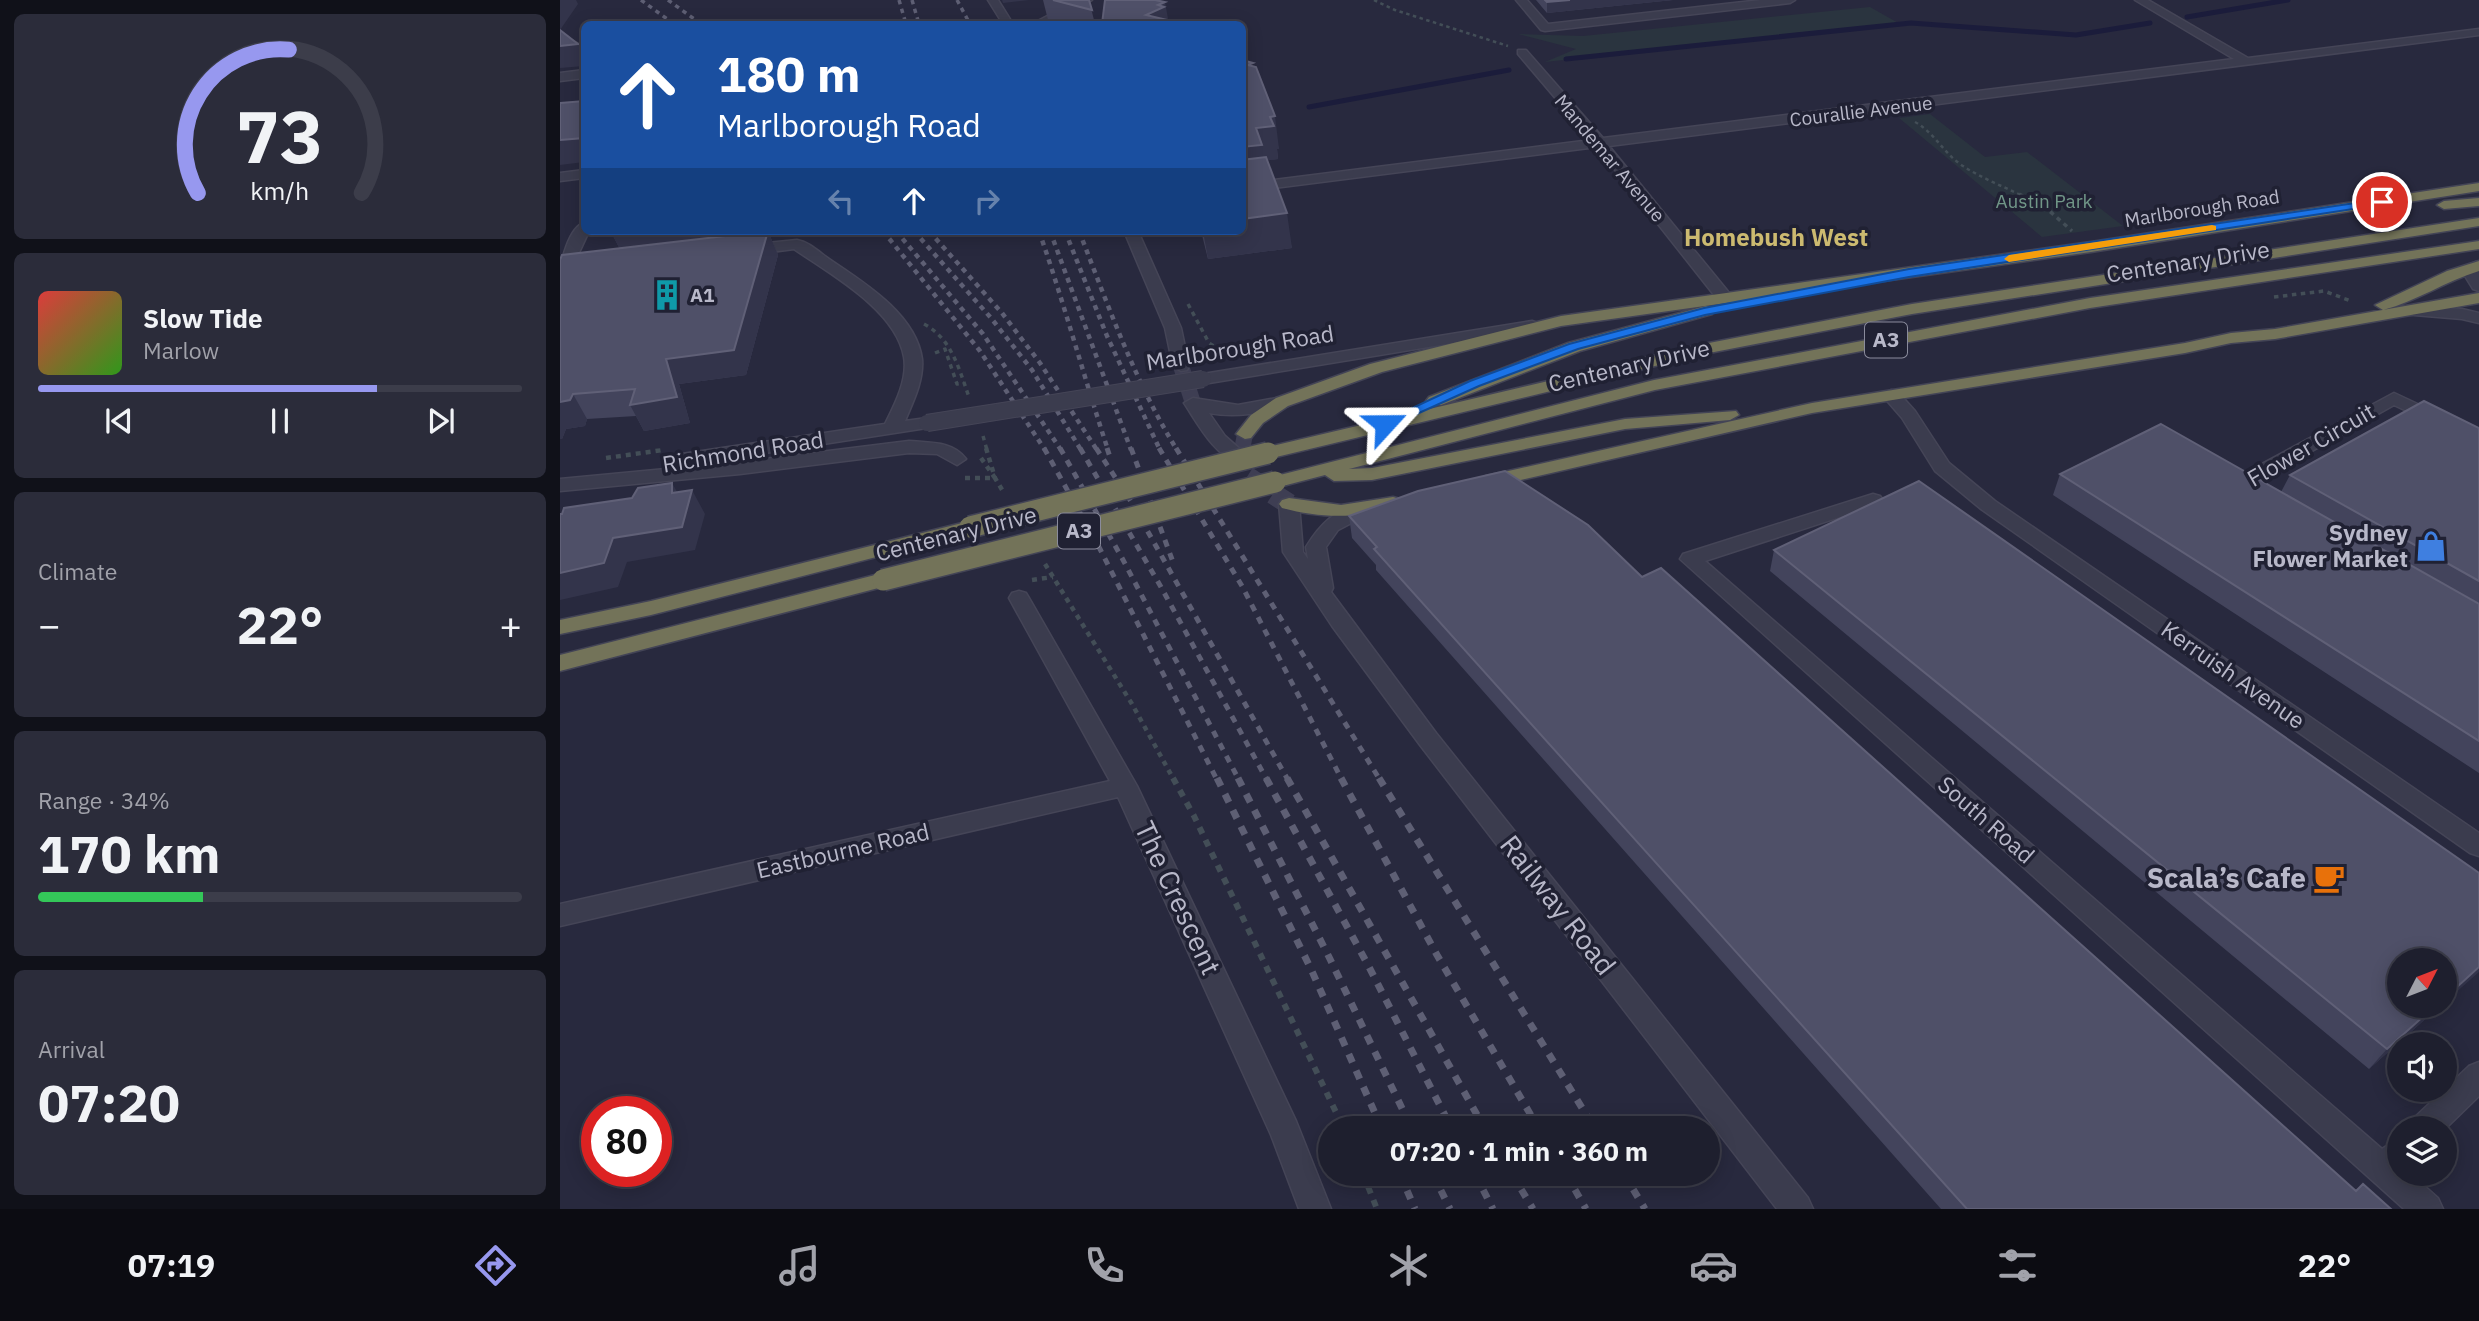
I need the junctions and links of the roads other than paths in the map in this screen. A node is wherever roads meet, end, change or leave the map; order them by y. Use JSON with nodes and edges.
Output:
{"nodes":[{"id":1,"x":993,"y":0,"type":"edge"},
{"id":2,"x":1087,"y":0,"type":"edge"},
{"id":3,"x":1521,"y":0,"type":"edge"},
{"id":4,"x":1790,"y":0,"type":"edge"},
{"id":5,"x":2140,"y":0,"type":"edge"},
{"id":6,"x":1006,"y":21,"type":"edge"},
{"id":7,"x":1044,"y":21,"type":"edge"},
{"id":8,"x":2479,"y":32,"type":"edge"},
{"id":9,"x":560,"y":37,"type":"edge"},
{"id":10,"x":581,"y":50,"type":"edge"},
{"id":11,"x":1522,"y":52,"type":"road end"},
{"id":12,"x":2245,"y":61,"type":"junction"},
{"id":13,"x":581,"y":74,"type":"edge"},
{"id":14,"x":560,"y":76,"type":"edge"},
{"id":15,"x":1601,"y":144,"type":"junction"},
{"id":16,"x":581,"y":174,"type":"edge"},
{"id":17,"x":560,"y":177,"type":"edge"},
{"id":18,"x":1246,"y":187,"type":"edge"},
{"id":19,"x":2479,"y":187,"type":"edge"},
{"id":20,"x":2479,"y":202,"type":"edge"},
{"id":21,"x":2358,"y":206,"type":"junction"},
{"id":22,"x":2479,"y":222,"type":"edge"},
{"id":23,"x":581,"y":233,"type":"edge"},
{"id":24,"x":1133,"y":235,"type":"edge"},
{"id":25,"x":2479,"y":245,"type":"edge"},
{"id":26,"x":728,"y":253,"type":"edge"},
{"id":27,"x":2477,"y":267,"type":"edge"},
{"id":28,"x":590,"y":270,"type":"edge"},
{"id":29,"x":561,"y":273,"type":"edge"},
{"id":30,"x":1909,"y":273,"type":"junction"},
{"id":31,"x":2479,"y":286,"type":"edge"},
{"id":32,"x":1724,"y":297,"type":"junction"},
{"id":33,"x":2479,"y":298,"type":"edge"},
{"id":34,"x":2408,"y":311,"type":"junction"},
{"id":35,"x":2479,"y":318,"type":"edge"},
{"id":36,"x":1561,"y":321,"type":"junction"},
{"id":37,"x":2231,"y":338,"type":"junction"},
{"id":38,"x":1181,"y":366,"type":"tunnel mouth"},
{"id":39,"x":1891,"y":395,"type":"junction"},
{"id":40,"x":1282,"y":402,"type":"junction"},
{"id":41,"x":1812,"y":408,"type":"junction"},
{"id":42,"x":927,"y":423,"type":"joint"},
{"id":43,"x":1385,"y":424,"type":"junction"},
{"id":44,"x":891,"y":429,"type":"junction"},
{"id":45,"x":1245,"y":434,"type":"tunnel mouth"},
{"id":46,"x":2479,"y":440,"type":"edge"},
{"id":47,"x":1241,"y":458,"type":"tunnel mouth"},
{"id":48,"x":957,"y":459,"type":"dead end"},
{"id":49,"x":1301,"y":475,"type":"junction"},
{"id":50,"x":560,"y":484,"type":"edge"},
{"id":51,"x":1466,"y":486,"type":"edge"},
{"id":52,"x":1416,"y":498,"type":"edge"},
{"id":53,"x":2263,"y":498,"type":"edge"},
{"id":54,"x":1873,"y":500,"type":"edge"},
{"id":55,"x":1289,"y":504,"type":"joint"},
{"id":56,"x":1356,"y":513,"type":"junction"},
{"id":57,"x":1325,"y":597,"type":"junction"},
{"id":58,"x":1020,"y":598,"type":"dead end"},
{"id":59,"x":560,"y":627,"type":"edge"},
{"id":60,"x":560,"y":663,"type":"edge"},
{"id":61,"x":1125,"y":786,"type":"junction"},
{"id":62,"x":2479,"y":845,"type":"edge"},
{"id":63,"x":560,"y":915,"type":"edge"},
{"id":64,"x":2479,"y":1076,"type":"edge"},
{"id":65,"x":2437,"y":1116,"type":"edge"},
{"id":66,"x":2387,"y":1158,"type":"edge"},
{"id":67,"x":2410,"y":1186,"type":"edge"},
{"id":68,"x":1315,"y":1209,"type":"edge"},
{"id":69,"x":1797,"y":1209,"type":"edge"},
{"id":70,"x":2427,"y":1209,"type":"edge"}],
"edges":[{"from":1,"to":6,"type":"street"},
{"from":2,"to":7,"type":"street"},
{"from":3,"to":4,"type":"street"},
{"from":5,"to":12,"type":"street"},
{"from":8,"to":12,"type":"street","name":"Courallie Avenue"},
{"from":9,"to":10,"type":"street"},
{"from":11,"to":15,"type":"street","name":"Mandemar Avenue"},
{"from":12,"to":15,"type":"street","name":"Courallie Avenue"},
{"from":13,"to":14,"type":"street"},
{"from":15,"to":18,"type":"street","name":"Courallie Avenue"},
{"from":15,"to":32,"type":"street","name":"Mandemar Avenue"},
{"from":16,"to":17,"type":"street"},
{"from":19,"to":21,"type":"highway","name":"Marlborough Road"},
{"from":20,"to":21,"type":"highway"},
{"from":21,"to":30,"type":"highway","name":"Marlborough Road"},
{"from":22,"to":43,"type":"highway","name":"Centenary Drive","number":"A3"},
{"from":23,"to":29,"type":"street"},
{"from":24,"to":38,"type":"street"},
{"from":25,"to":49,"type":"highway","name":"Centenary Drive","number":"A3"},
{"from":26,"to":44,"type":"street"},
{"from":27,"to":31,"type":"street"},
{"from":27,"to":37,"type":"highway"},
{"from":28,"to":29,"type":"street"},
{"from":30,"to":32,"type":"highway","name":"Marlborough Road"},
{"from":30,"to":43,"type":"highway"},
{"from":32,"to":36,"type":"highway","name":"Marlborough Road"},
{"from":33,"to":34,"type":"highway"},
{"from":34,"to":35,"type":"street"},
{"from":34,"to":37,"type":"highway"},
{"from":36,"to":40,"type":"highway","name":"Marlborough Road"},
{"from":36,"to":42,"type":"street","name":"Marlborough Road","bridge":true},
{"from":37,"to":39,"type":"highway"},
{"from":39,"to":41,"type":"highway"},
{"from":39,"to":62,"type":"street","name":"Kerruish Avenue"},
{"from":40,"to":45,"type":"highway","name":"Marlborough Road"},
{"from":40,"to":47,"type":"street"},
{"from":41,"to":49,"type":"highway"},
{"from":41,"to":51,"type":"highway"},
{"from":42,"to":44,"type":"street","name":"Richmond Road"},
{"from":43,"to":59,"type":"highway","name":"Centenary Drive","number":"A3","bridge":true},
{"from":44,"to":50,"type":"street","name":"Richmond Road"},
{"from":46,"to":53,"type":"street","name":"Flower Circuit"},
{"from":48,"to":50,"type":"street"},
{"from":49,"to":60,"type":"highway","name":"Centenary Drive","number":"A3","bridge":true},
{"from":52,"to":56,"type":"highway"},
{"from":54,"to":66,"type":"street","name":"South Road"},
{"from":55,"to":56,"type":"highway"},
{"from":55,"to":57,"type":"street","name":"Railway Road"},
{"from":56,"to":57,"type":"street","name":"Railway Road"},
{"from":57,"to":69,"type":"street","name":"Railway Road"},
{"from":58,"to":61,"type":"street","name":"The Crescent"},
{"from":61,"to":63,"type":"street","name":"Eastbourne Road"},
{"from":61,"to":68,"type":"street","name":"The Crescent"},
{"from":64,"to":65,"type":"street"},
{"from":67,"to":70,"type":"street","name":"South Road"}]}
